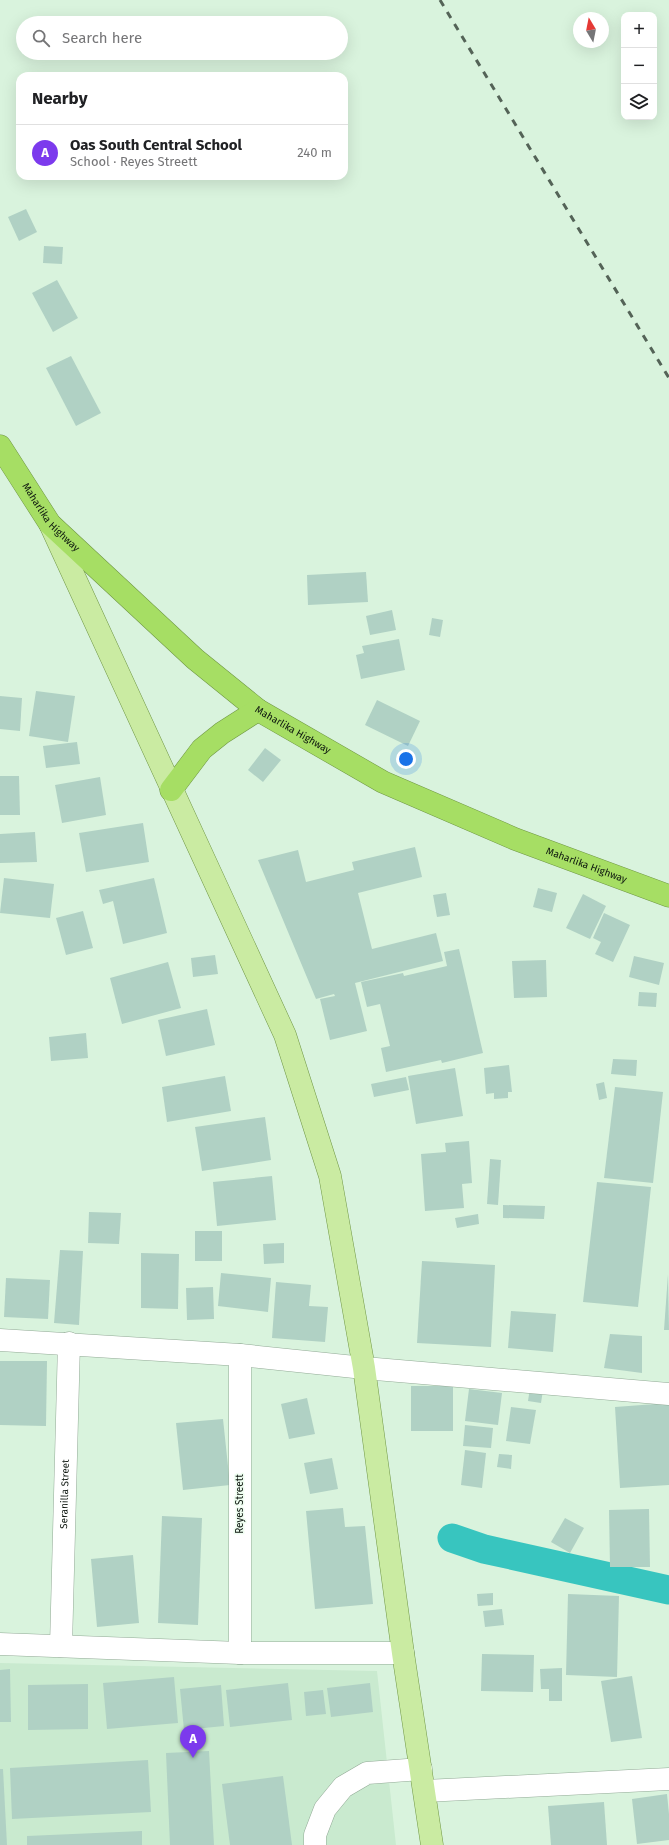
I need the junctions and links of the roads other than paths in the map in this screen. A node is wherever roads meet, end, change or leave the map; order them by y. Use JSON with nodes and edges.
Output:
{"nodes":[{"id":1,"x":0,"y":446,"type":"edge"},
{"id":2,"x":50,"y":524,"type":"junction"},
{"id":3,"x":258,"y":710,"type":"junction"},
{"id":4,"x":171,"y":790,"type":"junction"},
{"id":5,"x":669,"y":896,"type":"edge"},
{"id":6,"x":0,"y":1340,"type":"edge"},
{"id":7,"x":69,"y":1343,"type":"junction"},
{"id":8,"x":240,"y":1354,"type":"junction"},
{"id":9,"x":364,"y":1368,"type":"junction"},
{"id":10,"x":669,"y":1394,"type":"edge"},
{"id":11,"x":0,"y":1644,"type":"edge"},
{"id":12,"x":61,"y":1646,"type":"junction"},
{"id":13,"x":240,"y":1652,"type":"junction"},
{"id":14,"x":403,"y":1652,"type":"junction"},
{"id":15,"x":421,"y":1769,"type":"junction"},
{"id":16,"x":669,"y":1779,"type":"edge"},
{"id":17,"x":425,"y":1791,"type":"junction"},
{"id":18,"x":315,"y":1845,"type":"edge"},
{"id":19,"x":432,"y":1845,"type":"edge"}],
"edges":[{"from":1,"to":2,"type":"highway","name":"Maharlika Highway"},
{"from":2,"to":3,"type":"highway","name":"Maharlika Highway"},
{"from":2,"to":4,"type":"main road"},
{"from":3,"to":4,"type":"highway"},
{"from":3,"to":5,"type":"highway","name":"Maharlika Highway"},
{"from":4,"to":9,"type":"main road"},
{"from":6,"to":7,"type":"street"},
{"from":7,"to":8,"type":"street"},
{"from":7,"to":12,"type":"street","name":"Seranilla Street"},
{"from":8,"to":9,"type":"street"},
{"from":8,"to":13,"type":"street","name":"Reyes Streett"},
{"from":9,"to":10,"type":"street"},
{"from":9,"to":14,"type":"main road"},
{"from":11,"to":12,"type":"street"},
{"from":12,"to":13,"type":"street"},
{"from":13,"to":14,"type":"street"},
{"from":14,"to":15,"type":"main road"},
{"from":15,"to":17,"type":"main road"},
{"from":15,"to":18,"type":"street"},
{"from":16,"to":17,"type":"street"},
{"from":17,"to":19,"type":"main road"}]}
